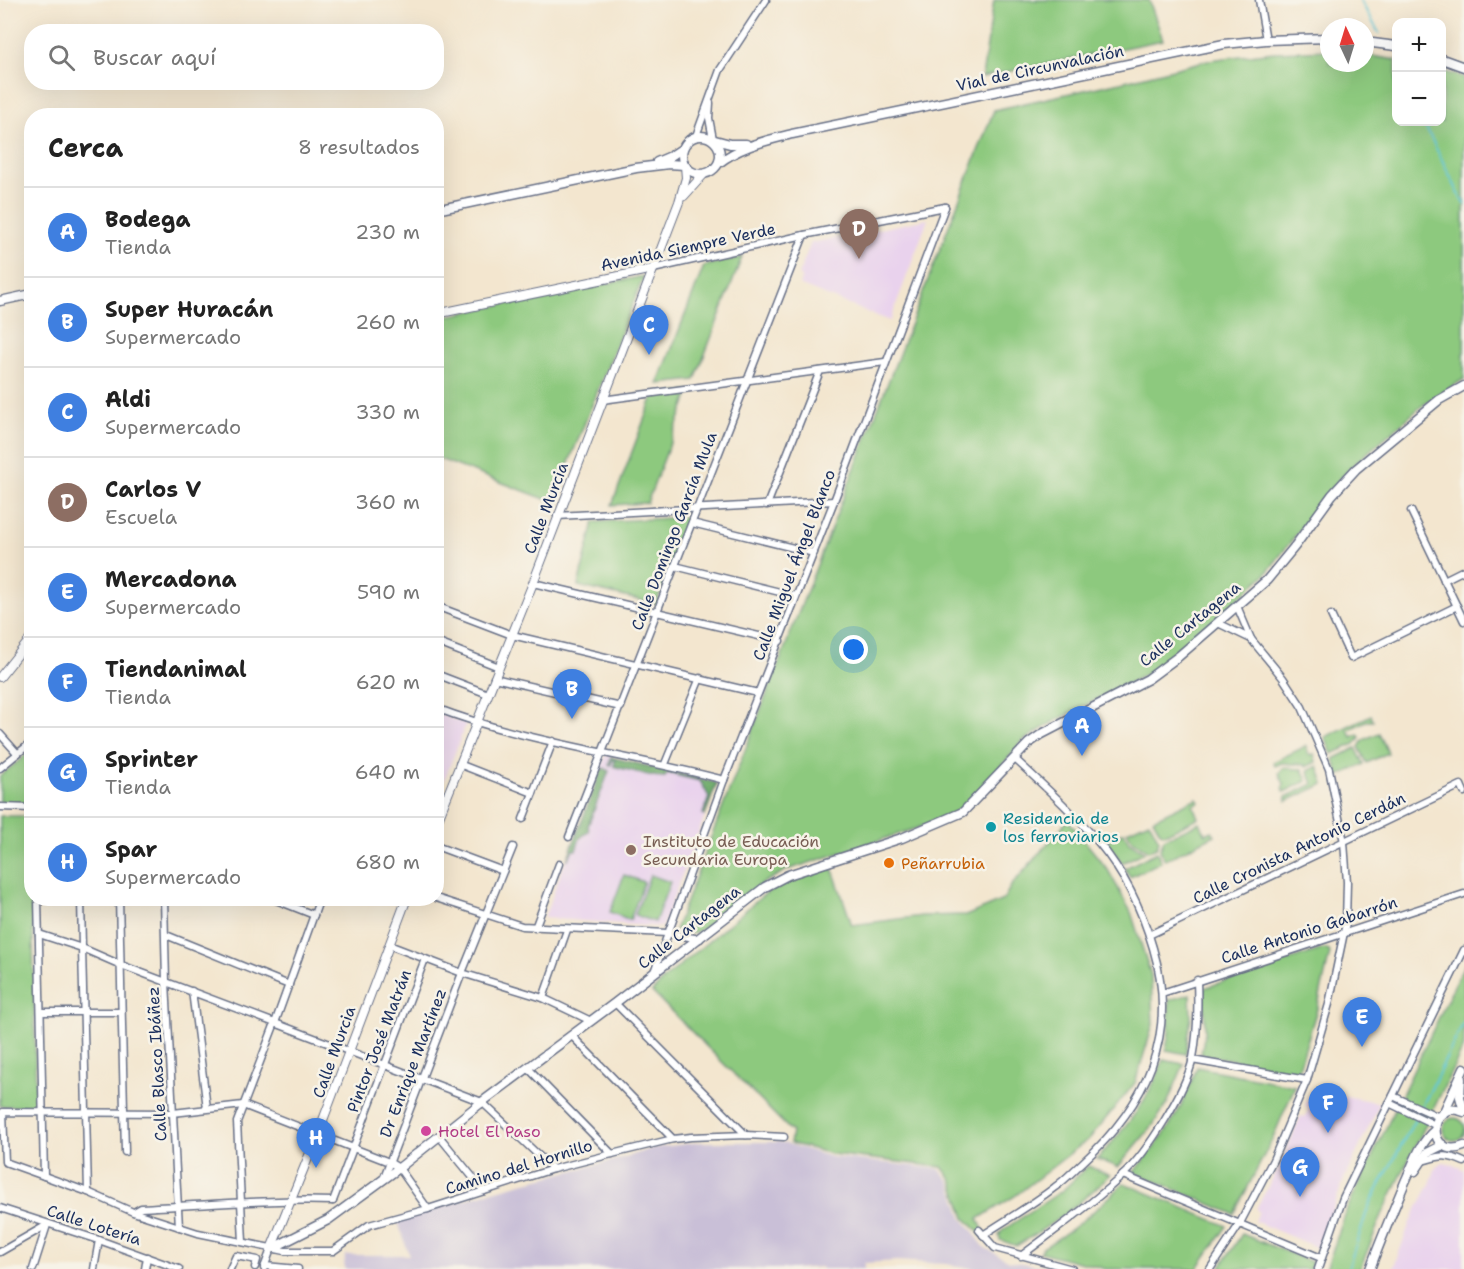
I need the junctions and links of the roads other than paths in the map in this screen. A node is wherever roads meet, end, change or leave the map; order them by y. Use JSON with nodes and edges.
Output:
{"nodes":[{"id":1,"x":766,"y":0,"type":"edge"},
{"id":2,"x":1259,"y":0,"type":"edge"},
{"id":3,"x":1320,"y":38,"type":"edge"},
{"id":4,"x":1266,"y":40,"type":"junction"},
{"id":5,"x":1374,"y":43,"type":"edge"},
{"id":6,"x":1392,"y":45,"type":"edge"},
{"id":7,"x":1446,"y":60,"type":"edge"},
{"id":8,"x":1464,"y":67,"type":"edge"},
{"id":9,"x":710,"y":94,"type":"junction"},
{"id":10,"x":696,"y":136,"type":"junction"},
{"id":11,"x":713,"y":139,"type":"junction"},
{"id":12,"x":759,"y":142,"type":"junction"},
{"id":13,"x":683,"y":148,"type":"junction"},
{"id":14,"x":719,"y":163,"type":"junction"},
{"id":15,"x":685,"y":166,"type":"junction"},
{"id":16,"x":636,"y":168,"type":"junction"},
{"id":17,"x":704,"y":174,"type":"junction"},
{"id":18,"x":679,"y":202,"type":"junction"},
{"id":19,"x":945,"y":207,"type":"joint"},
{"id":20,"x":444,"y":208,"type":"edge"},
{"id":21,"x":804,"y":235,"type":"junction"},
{"id":22,"x":653,"y":269,"type":"junction"},
{"id":23,"x":24,"y":296,"type":"edge"},
{"id":24,"x":0,"y":301,"type":"edge"},
{"id":25,"x":444,"y":312,"type":"edge"},
{"id":26,"x":885,"y":362,"type":"junction"},
{"id":27,"x":820,"y":371,"type":"junction"},
{"id":28,"x":748,"y":380,"type":"junction"},
{"id":29,"x":1464,"y":386,"type":"edge"},
{"id":30,"x":602,"y":400,"type":"junction"},
{"id":31,"x":834,"y":501,"type":"junction"},
{"id":32,"x":767,"y":505,"type":"junction"},
{"id":33,"x":698,"y":508,"type":"junction"},
{"id":34,"x":1411,"y":511,"type":"dead end"},
{"id":35,"x":557,"y":516,"type":"junction"},
{"id":36,"x":692,"y":523,"type":"junction"},
{"id":37,"x":814,"y":553,"type":"junction"},
{"id":38,"x":675,"y":566,"type":"junction"},
{"id":39,"x":1464,"y":570,"type":"edge"},
{"id":40,"x":1444,"y":580,"type":"junction"},
{"id":41,"x":533,"y":583,"type":"junction"},
{"id":42,"x":796,"y":596,"type":"junction"},
{"id":43,"x":1237,"y":606,"type":"junction"},
{"id":44,"x":1457,"y":606,"type":"junction"},
{"id":45,"x":444,"y":609,"type":"edge"},
{"id":46,"x":658,"y":611,"type":"junction"},
{"id":47,"x":1331,"y":615,"type":"dead end"},
{"id":48,"x":1464,"y":621,"type":"edge"},
{"id":49,"x":1218,"y":623,"type":"junction"},
{"id":50,"x":512,"y":635,"type":"junction"},
{"id":51,"x":1251,"y":639,"type":"junction"},
{"id":52,"x":780,"y":641,"type":"junction"},
{"id":53,"x":444,"y":645,"type":"edge"},
{"id":54,"x":24,"y":647,"type":"edge"},
{"id":55,"x":638,"y":663,"type":"junction"},
{"id":56,"x":499,"y":667,"type":"junction"},
{"id":57,"x":0,"y":677,"type":"edge"},
{"id":58,"x":444,"y":677,"type":"edge"},
{"id":59,"x":494,"y":678,"type":"junction"},
{"id":60,"x":700,"y":678,"type":"junction"},
{"id":61,"x":758,"y":693,"type":"junction"},
{"id":62,"x":488,"y":694,"type":"junction"},
{"id":63,"x":621,"y":707,"type":"junction"},
{"id":64,"x":444,"y":711,"type":"edge"},
{"id":65,"x":477,"y":724,"type":"junction"},
{"id":66,"x":0,"y":734,"type":"edge"},
{"id":67,"x":553,"y":741,"type":"junction"},
{"id":68,"x":24,"y":748,"type":"edge"},
{"id":69,"x":603,"y":752,"type":"junction"},
{"id":70,"x":17,"y":753,"type":"junction"},
{"id":71,"x":1015,"y":759,"type":"junction"},
{"id":72,"x":459,"y":764,"type":"junction"},
{"id":73,"x":665,"y":764,"type":"junction"},
{"id":74,"x":0,"y":768,"type":"edge"},
{"id":75,"x":724,"y":780,"type":"junction"},
{"id":76,"x":1463,"y":788,"type":"edge"},
{"id":77,"x":533,"y":794,"type":"junction"},
{"id":78,"x":444,"y":796,"type":"edge"},
{"id":79,"x":447,"y":797,"type":"junction"},
{"id":80,"x":444,"y":804,"type":"edge"},
{"id":81,"x":0,"y":807,"type":"edge"},
{"id":82,"x":24,"y":808,"type":"edge"},
{"id":83,"x":523,"y":819,"type":"dead end"},
{"id":84,"x":569,"y":837,"type":"dead end"},
{"id":85,"x":1344,"y":842,"type":"junction"},
{"id":86,"x":513,"y":847,"type":"dead end"},
{"id":87,"x":444,"y":849,"type":"edge"},
{"id":88,"x":559,"y":864,"type":"dead end"},
{"id":89,"x":503,"y":871,"type":"junction"},
{"id":90,"x":1464,"y":894,"type":"edge"},
{"id":91,"x":444,"y":901,"type":"edge"},
{"id":92,"x":38,"y":906,"type":"edge"},
{"id":93,"x":81,"y":906,"type":"edge"},
{"id":94,"x":119,"y":906,"type":"edge"},
{"id":95,"x":164,"y":906,"type":"edge"},
{"id":96,"x":291,"y":906,"type":"edge"},
{"id":97,"x":317,"y":906,"type":"edge"},
{"id":98,"x":404,"y":906,"type":"edge"},
{"id":99,"x":486,"y":914,"type":"junction"},
{"id":100,"x":314,"y":915,"type":"junction"},
{"id":101,"x":535,"y":928,"type":"junction"},
{"id":102,"x":567,"y":930,"type":"junction"},
{"id":103,"x":667,"y":933,"type":"junction"},
{"id":104,"x":1345,"y":933,"type":"junction"},
{"id":105,"x":39,"y":934,"type":"junction"},
{"id":106,"x":166,"y":935,"type":"junction"},
{"id":107,"x":1149,"y":935,"type":"junction"},
{"id":108,"x":700,"y":939,"type":"junction"},
{"id":109,"x":389,"y":945,"type":"junction"},
{"id":110,"x":82,"y":948,"type":"junction"},
{"id":111,"x":1464,"y":950,"type":"edge"},
{"id":112,"x":425,"y":959,"type":"junction"},
{"id":113,"x":121,"y":965,"type":"junction"},
{"id":114,"x":462,"y":973,"type":"junction"},
{"id":115,"x":653,"y":974,"type":"junction"},
{"id":116,"x":1197,"y":980,"type":"junction"},
{"id":117,"x":166,"y":982,"type":"junction"},
{"id":118,"x":289,"y":985,"type":"junction"},
{"id":119,"x":192,"y":991,"type":"junction"},
{"id":120,"x":1162,"y":993,"type":"junction"},
{"id":121,"x":543,"y":998,"type":"junction"},
{"id":122,"x":615,"y":1004,"type":"junction"},
{"id":123,"x":42,"y":1012,"type":"junction"},
{"id":124,"x":121,"y":1012,"type":"junction"},
{"id":125,"x":83,"y":1013,"type":"junction"},
{"id":126,"x":591,"y":1020,"type":"junction"},
{"id":127,"x":275,"y":1023,"type":"junction"},
{"id":128,"x":571,"y":1035,"type":"junction"},
{"id":129,"x":349,"y":1050,"type":"junction"},
{"id":130,"x":1192,"y":1060,"type":"junction"},
{"id":131,"x":385,"y":1065,"type":"junction"},
{"id":132,"x":528,"y":1068,"type":"junction"},
{"id":133,"x":1463,"y":1070,"type":"edge"},
{"id":134,"x":421,"y":1079,"type":"junction"},
{"id":135,"x":1307,"y":1080,"type":"junction"},
{"id":136,"x":1393,"y":1096,"type":"junction"},
{"id":137,"x":482,"y":1102,"type":"junction"},
{"id":138,"x":1389,"y":1103,"type":"junction"},
{"id":139,"x":243,"y":1105,"type":"junction"},
{"id":140,"x":207,"y":1108,"type":"junction"},
{"id":141,"x":1,"y":1112,"type":"edge"},
{"id":142,"x":44,"y":1112,"type":"junction"},
{"id":143,"x":86,"y":1112,"type":"junction"},
{"id":144,"x":124,"y":1112,"type":"junction"},
{"id":145,"x":1464,"y":1112,"type":"edge"},
{"id":146,"x":173,"y":1113,"type":"junction"},
{"id":147,"x":1438,"y":1121,"type":"junction"},
{"id":148,"x":746,"y":1135,"type":"junction"},
{"id":149,"x":317,"y":1136,"type":"junction"},
{"id":150,"x":439,"y":1136,"type":"junction"},
{"id":151,"x":784,"y":1137,"type":"dead end"},
{"id":152,"x":673,"y":1139,"type":"junction"},
{"id":153,"x":1446,"y":1146,"type":"junction"},
{"id":154,"x":1464,"y":1146,"type":"edge"},
{"id":155,"x":352,"y":1149,"type":"junction"},
{"id":156,"x":125,"y":1152,"type":"dead end"},
{"id":157,"x":612,"y":1154,"type":"junction"},
{"id":158,"x":1464,"y":1160,"type":"edge"},
{"id":159,"x":2,"y":1161,"type":"edge"},
{"id":160,"x":1421,"y":1161,"type":"junction"},
{"id":161,"x":389,"y":1162,"type":"junction"},
{"id":162,"x":399,"y":1168,"type":"junction"},
{"id":163,"x":553,"y":1169,"type":"junction"},
{"id":164,"x":1123,"y":1175,"type":"junction"},
{"id":165,"x":44,"y":1176,"type":"junction"},
{"id":166,"x":384,"y":1177,"type":"junction"},
{"id":167,"x":484,"y":1191,"type":"junction"},
{"id":168,"x":88,"y":1192,"type":"junction"},
{"id":169,"x":1401,"y":1192,"type":"junction"},
{"id":170,"x":291,"y":1200,"type":"junction"},
{"id":171,"x":333,"y":1201,"type":"junction"},
{"id":172,"x":241,"y":1202,"type":"junction"},
{"id":173,"x":178,"y":1206,"type":"junction"},
{"id":174,"x":0,"y":1208,"type":"edge"},
{"id":175,"x":428,"y":1209,"type":"junction"},
{"id":176,"x":133,"y":1212,"type":"junction"},
{"id":177,"x":336,"y":1213,"type":"junction"},
{"id":178,"x":47,"y":1225,"type":"junction"},
{"id":179,"x":1239,"y":1225,"type":"junction"},
{"id":180,"x":179,"y":1227,"type":"junction"},
{"id":181,"x":99,"y":1240,"type":"junction"},
{"id":182,"x":243,"y":1242,"type":"junction"},
{"id":183,"x":271,"y":1249,"type":"junction"},
{"id":184,"x":0,"y":1252,"type":"edge"},
{"id":185,"x":1021,"y":1256,"type":"junction"},
{"id":186,"x":147,"y":1257,"type":"junction"},
{"id":187,"x":1321,"y":1258,"type":"junction"},
{"id":188,"x":255,"y":1267,"type":"dead end"},
{"id":189,"x":177,"y":1268,"type":"edge"},
{"id":190,"x":264,"y":1268,"type":"edge"},
{"id":191,"x":34,"y":1269,"type":"edge"},
{"id":192,"x":94,"y":1269,"type":"edge"},
{"id":193,"x":146,"y":1269,"type":"edge"},
{"id":194,"x":230,"y":1269,"type":"edge"},
{"id":195,"x":298,"y":1269,"type":"edge"},
{"id":196,"x":1072,"y":1269,"type":"edge"},
{"id":197,"x":1210,"y":1269,"type":"edge"},
{"id":198,"x":1318,"y":1269,"type":"edge"},
{"id":199,"x":1370,"y":1269,"type":"edge"}],
"edges":[{"from":1,"to":9,"type":"street"},
{"from":2,"to":4,"type":"street"},
{"from":3,"to":4,"type":"main road","name":"Vial de Circunvalación"},
{"from":4,"to":12,"type":"main road","name":"Vial de Circunvalación"},
{"from":5,"to":6,"type":"main road"},
{"from":7,"to":8,"type":"main road"},
{"from":9,"to":10,"type":"street"},
{"from":9,"to":11,"type":"street"},
{"from":10,"to":11,"type":"main road"},
{"from":10,"to":13,"type":"main road"},
{"from":11,"to":12,"type":"main road","name":"Vial de Circunvalación"},
{"from":11,"to":14,"type":"main road"},
{"from":12,"to":14,"type":"main road","name":"Vial de Circunvalación"},
{"from":13,"to":15,"type":"main road"},
{"from":13,"to":16,"type":"main road"},
{"from":14,"to":17,"type":"main road"},
{"from":15,"to":16,"type":"main road"},
{"from":15,"to":17,"type":"main road"},
{"from":15,"to":18,"type":"street","name":"Calle Murcia"},
{"from":16,"to":20,"type":"main road"},
{"from":17,"to":18,"type":"street","name":"Calle Murcia"},
{"from":18,"to":22,"type":"street","name":"Calle Murcia"},
{"from":19,"to":21,"type":"street","name":"Avenida Siempre Verde"},
{"from":19,"to":26,"type":"street","name":"Calle Miguel Ángel Blanco"},
{"from":21,"to":22,"type":"street","name":"Avenida Siempre Verde"},
{"from":21,"to":28,"type":"street","name":"Calle Domingo García Mula"},
{"from":22,"to":25,"type":"street","name":"Avenida Siempre Verde"},
{"from":22,"to":30,"type":"street","name":"Calle Murcia"},
{"from":23,"to":24,"type":"main road"},
{"from":26,"to":27,"type":"street"},
{"from":26,"to":31,"type":"street","name":"Calle Miguel Ángel Blanco"},
{"from":27,"to":28,"type":"street"},
{"from":27,"to":32,"type":"street"},
{"from":28,"to":30,"type":"street"},
{"from":28,"to":33,"type":"street","name":"Calle Domingo García Mula"},
{"from":29,"to":43,"type":"main road","name":"Calle Cartagena"},
{"from":30,"to":35,"type":"street","name":"Calle Murcia"},
{"from":31,"to":32,"type":"street"},
{"from":31,"to":37,"type":"street","name":"Calle Miguel Ángel Blanco"},
{"from":32,"to":33,"type":"street"},
{"from":33,"to":35,"type":"street"},
{"from":33,"to":36,"type":"street","name":"Calle Domingo García Mula"},
{"from":34,"to":40,"type":"street"},
{"from":35,"to":41,"type":"street","name":"Calle Murcia"},
{"from":36,"to":37,"type":"street"},
{"from":36,"to":38,"type":"street","name":"Calle Domingo García Mula"},
{"from":37,"to":42,"type":"street","name":"Calle Miguel Ángel Blanco"},
{"from":38,"to":42,"type":"street"},
{"from":38,"to":46,"type":"street","name":"Calle Domingo García Mula"},
{"from":39,"to":40,"type":"street"},
{"from":40,"to":44,"type":"street"},
{"from":41,"to":46,"type":"street"},
{"from":41,"to":50,"type":"street","name":"Calle Murcia"},
{"from":42,"to":52,"type":"street","name":"Calle Miguel Ángel Blanco"},
{"from":43,"to":49,"type":"main road","name":"Calle Cartagena"},
{"from":43,"to":51,"type":"street"},
{"from":44,"to":47,"type":"street"},
{"from":44,"to":48,"type":"street"},
{"from":45,"to":50,"type":"street"},
{"from":46,"to":52,"type":"street"},
{"from":46,"to":55,"type":"street","name":"Calle Domingo García Mula"},
{"from":49,"to":51,"type":"street"},
{"from":49,"to":71,"type":"main road","name":"Calle Cartagena"},
{"from":50,"to":55,"type":"street"},
{"from":50,"to":56,"type":"street","name":"Calle Murcia"},
{"from":51,"to":85,"type":"street"},
{"from":52,"to":61,"type":"street","name":"Calle Miguel Ángel Blanco"},
{"from":53,"to":56,"type":"street"},
{"from":54,"to":57,"type":"street"},
{"from":55,"to":60,"type":"street"},
{"from":55,"to":63,"type":"street","name":"Calle Domingo García Mula"},
{"from":56,"to":59,"type":"street","name":"Calle Murcia"},
{"from":58,"to":62,"type":"street"},
{"from":59,"to":62,"type":"street","name":"Calle Murcia"},
{"from":59,"to":63,"type":"street"},
{"from":60,"to":61,"type":"street"},
{"from":60,"to":73,"type":"street"},
{"from":61,"to":75,"type":"street","name":"Calle Miguel Ángel Blanco"},
{"from":62,"to":65,"type":"street","name":"Calle Murcia"},
{"from":63,"to":69,"type":"street","name":"Calle Domingo García Mula"},
{"from":64,"to":65,"type":"street"},
{"from":65,"to":67,"type":"street"},
{"from":65,"to":72,"type":"street","name":"Calle Murcia"},
{"from":66,"to":70,"type":"street"},
{"from":67,"to":69,"type":"street"},
{"from":67,"to":77,"type":"street"},
{"from":68,"to":70,"type":"street"},
{"from":69,"to":73,"type":"street"},
{"from":69,"to":84,"type":"street","name":"Calle Domingo García Mula"},
{"from":70,"to":74,"type":"street"},
{"from":71,"to":107,"type":"street"},
{"from":71,"to":108,"type":"main road","name":"Calle Cartagena"},
{"from":72,"to":77,"type":"street"},
{"from":72,"to":79,"type":"street","name":"Calle Murcia"},
{"from":73,"to":75,"type":"street"},
{"from":75,"to":103,"type":"street","name":"Calle Miguel Ángel Blanco"},
{"from":76,"to":85,"type":"street","name":"Calle Cronista Antonio Cerdán"},
{"from":77,"to":83,"type":"street"},
{"from":78,"to":79,"type":"street"},
{"from":79,"to":80,"type":"street","name":"Calle Murcia"},
{"from":81,"to":82,"type":"street"},
{"from":85,"to":104,"type":"street"},
{"from":85,"to":107,"type":"street","name":"Calle Cronista Antonio Cerdán"},
{"from":86,"to":89,"type":"street","name":"Dr Enrique Martínez"},
{"from":87,"to":89,"type":"street"},
{"from":88,"to":101,"type":"street"},
{"from":89,"to":99,"type":"street","name":"Dr Enrique Martínez"},
{"from":90,"to":104,"type":"street","name":"Calle Antonio Gabarrón"},
{"from":91,"to":99,"type":"street"},
{"from":92,"to":105,"type":"street"},
{"from":93,"to":110,"type":"street"},
{"from":94,"to":113,"type":"street"},
{"from":95,"to":106,"type":"street","name":"Calle Blasco Ibáñez"},
{"from":96,"to":100,"type":"street"},
{"from":97,"to":100,"type":"street"},
{"from":98,"to":109,"type":"street","name":"Calle Murcia"},
{"from":99,"to":101,"type":"street"},
{"from":99,"to":114,"type":"street","name":"Dr Enrique Martínez"},
{"from":100,"to":118,"type":"street"},
{"from":101,"to":102,"type":"street"},
{"from":102,"to":103,"type":"street"},
{"from":102,"to":121,"type":"street"},
{"from":103,"to":108,"type":"street"},
{"from":103,"to":115,"type":"street","name":"Calle Miguel Ángel Blanco"},
{"from":104,"to":116,"type":"street","name":"Calle Antonio Gabarrón"},
{"from":104,"to":135,"type":"street"},
{"from":105,"to":110,"type":"street"},
{"from":105,"to":123,"type":"street"},
{"from":106,"to":117,"type":"street","name":"Calle Blasco Ibáñez"},
{"from":106,"to":118,"type":"street"},
{"from":107,"to":120,"type":"street"},
{"from":108,"to":115,"type":"main road","name":"Calle Cartagena"},
{"from":109,"to":112,"type":"street"},
{"from":109,"to":129,"type":"street","name":"Calle Murcia"},
{"from":110,"to":113,"type":"street"},
{"from":110,"to":125,"type":"street"},
{"from":111,"to":136,"type":"street"},
{"from":112,"to":114,"type":"street"},
{"from":112,"to":131,"type":"street","name":"Pintor José Matrán"},
{"from":113,"to":117,"type":"street"},
{"from":113,"to":124,"type":"street"},
{"from":114,"to":121,"type":"street"},
{"from":114,"to":134,"type":"street","name":"Dr Enrique Martínez"},
{"from":115,"to":122,"type":"main road","name":"Calle Cartagena"},
{"from":116,"to":120,"type":"street","name":"Calle Antonio Gabarrón"},
{"from":116,"to":130,"type":"street"},
{"from":117,"to":119,"type":"street"},
{"from":117,"to":146,"type":"street","name":"Calle Blasco Ibáñez"},
{"from":118,"to":127,"type":"street"},
{"from":119,"to":127,"type":"street"},
{"from":119,"to":140,"type":"street"},
{"from":120,"to":185,"type":"street"},
{"from":121,"to":126,"type":"street"},
{"from":122,"to":126,"type":"main road","name":"Calle Cartagena"},
{"from":122,"to":148,"type":"street"},
{"from":123,"to":125,"type":"street"},
{"from":123,"to":142,"type":"street"},
{"from":124,"to":125,"type":"street"},
{"from":124,"to":144,"type":"street"},
{"from":125,"to":143,"type":"street"},
{"from":126,"to":128,"type":"main road","name":"Calle Cartagena"},
{"from":127,"to":129,"type":"street"},
{"from":127,"to":139,"type":"street"},
{"from":128,"to":132,"type":"main road","name":"Calle Cartagena"},
{"from":128,"to":152,"type":"street"},
{"from":129,"to":131,"type":"street"},
{"from":129,"to":149,"type":"street","name":"Calle Murcia"},
{"from":130,"to":135,"type":"street"},
{"from":130,"to":164,"type":"street"},
{"from":131,"to":134,"type":"street"},
{"from":131,"to":155,"type":"street","name":"Pintor José Matrán"},
{"from":132,"to":137,"type":"main road","name":"Calle Cartagena"},
{"from":132,"to":157,"type":"street"},
{"from":133,"to":145,"type":"main road"},
{"from":133,"to":147,"type":"main road"},
{"from":134,"to":137,"type":"street"},
{"from":134,"to":161,"type":"street","name":"Dr Enrique Martínez"},
{"from":135,"to":179,"type":"street"},
{"from":136,"to":138,"type":"street"},
{"from":136,"to":147,"type":"street"},
{"from":137,"to":150,"type":"main road","name":"Calle Cartagena"},
{"from":137,"to":163,"type":"street"},
{"from":138,"to":147,"type":"street"},
{"from":138,"to":187,"type":"street"},
{"from":139,"to":140,"type":"street"},
{"from":139,"to":149,"type":"street"},
{"from":139,"to":172,"type":"street"},
{"from":140,"to":146,"type":"street"},
{"from":141,"to":142,"type":"street"},
{"from":141,"to":159,"type":"street"},
{"from":142,"to":143,"type":"street"},
{"from":142,"to":165,"type":"street"},
{"from":143,"to":144,"type":"street"},
{"from":143,"to":168,"type":"street"},
{"from":144,"to":146,"type":"street"},
{"from":144,"to":156,"type":"street"},
{"from":145,"to":147,"type":"main road"},
{"from":146,"to":173,"type":"street","name":"Calle Blasco Ibáñez"},
{"from":147,"to":153,"type":"main road"},
{"from":147,"to":169,"type":"main road"},
{"from":148,"to":151,"type":"street","name":"Camino del Hornillo"},
{"from":148,"to":152,"type":"street","name":"Camino del Hornillo"},
{"from":149,"to":155,"type":"street"},
{"from":149,"to":170,"type":"street","name":"Calle Murcia"},
{"from":150,"to":162,"type":"main road","name":"Calle Cartagena"},
{"from":150,"to":167,"type":"street"},
{"from":152,"to":157,"type":"street","name":"Camino del Hornillo"},
{"from":153,"to":154,"type":"main road"},
{"from":153,"to":158,"type":"street"},
{"from":153,"to":160,"type":"main road"},
{"from":155,"to":161,"type":"street"},
{"from":155,"to":171,"type":"street","name":"Pintor José Matrán"},
{"from":157,"to":163,"type":"street","name":"Camino del Hornillo"},
{"from":158,"to":160,"type":"street"},
{"from":159,"to":165,"type":"street","name":"Camino del Hornillo"},
{"from":160,"to":169,"type":"main road"},
{"from":161,"to":162,"type":"street"},
{"from":161,"to":166,"type":"street","name":"Dr Enrique Martínez"},
{"from":162,"to":166,"type":"main road","name":"Calle Cartagena"},
{"from":162,"to":175,"type":"street"},
{"from":163,"to":167,"type":"street","name":"Camino del Hornillo"},
{"from":164,"to":179,"type":"street"},
{"from":164,"to":185,"type":"street"},
{"from":165,"to":168,"type":"street","name":"Camino del Hornillo"},
{"from":166,"to":177,"type":"main road","name":"Calle Cartagena"},
{"from":167,"to":175,"type":"street","name":"Camino del Hornillo"},
{"from":168,"to":176,"type":"street","name":"Camino del Hornillo"},
{"from":169,"to":199,"type":"main road"},
{"from":170,"to":171,"type":"street"},
{"from":170,"to":172,"type":"street"},
{"from":170,"to":183,"type":"street","name":"Calle Murcia"},
{"from":171,"to":177,"type":"street"},
{"from":172,"to":173,"type":"street"},
{"from":172,"to":182,"type":"street"},
{"from":173,"to":176,"type":"street"},
{"from":173,"to":180,"type":"street","name":"Calle Blasco Ibáñez"},
{"from":174,"to":178,"type":"street","name":"Calle Lotería"},
{"from":175,"to":183,"type":"street","name":"Camino del Hornillo"},
{"from":176,"to":180,"type":"street","name":"Camino del Hornillo"},
{"from":177,"to":183,"type":"main road","name":"Calle Cartagena"},
{"from":178,"to":181,"type":"street","name":"Calle Lotería"},
{"from":178,"to":184,"type":"street"},
{"from":178,"to":191,"type":"street"},
{"from":179,"to":187,"type":"street"},
{"from":179,"to":197,"type":"street"},
{"from":180,"to":182,"type":"street","name":"Camino del Hornillo"},
{"from":181,"to":186,"type":"street","name":"Calle Lotería"},
{"from":181,"to":192,"type":"street"},
{"from":182,"to":183,"type":"street","name":"Camino del Hornillo"},
{"from":183,"to":190,"type":"street"},
{"from":185,"to":196,"type":"street"},
{"from":186,"to":189,"type":"street","name":"Calle Lotería"},
{"from":186,"to":193,"type":"street"},
{"from":187,"to":198,"type":"street"},
{"from":188,"to":194,"type":"street"},
{"from":190,"to":195,"type":"street"}]}
